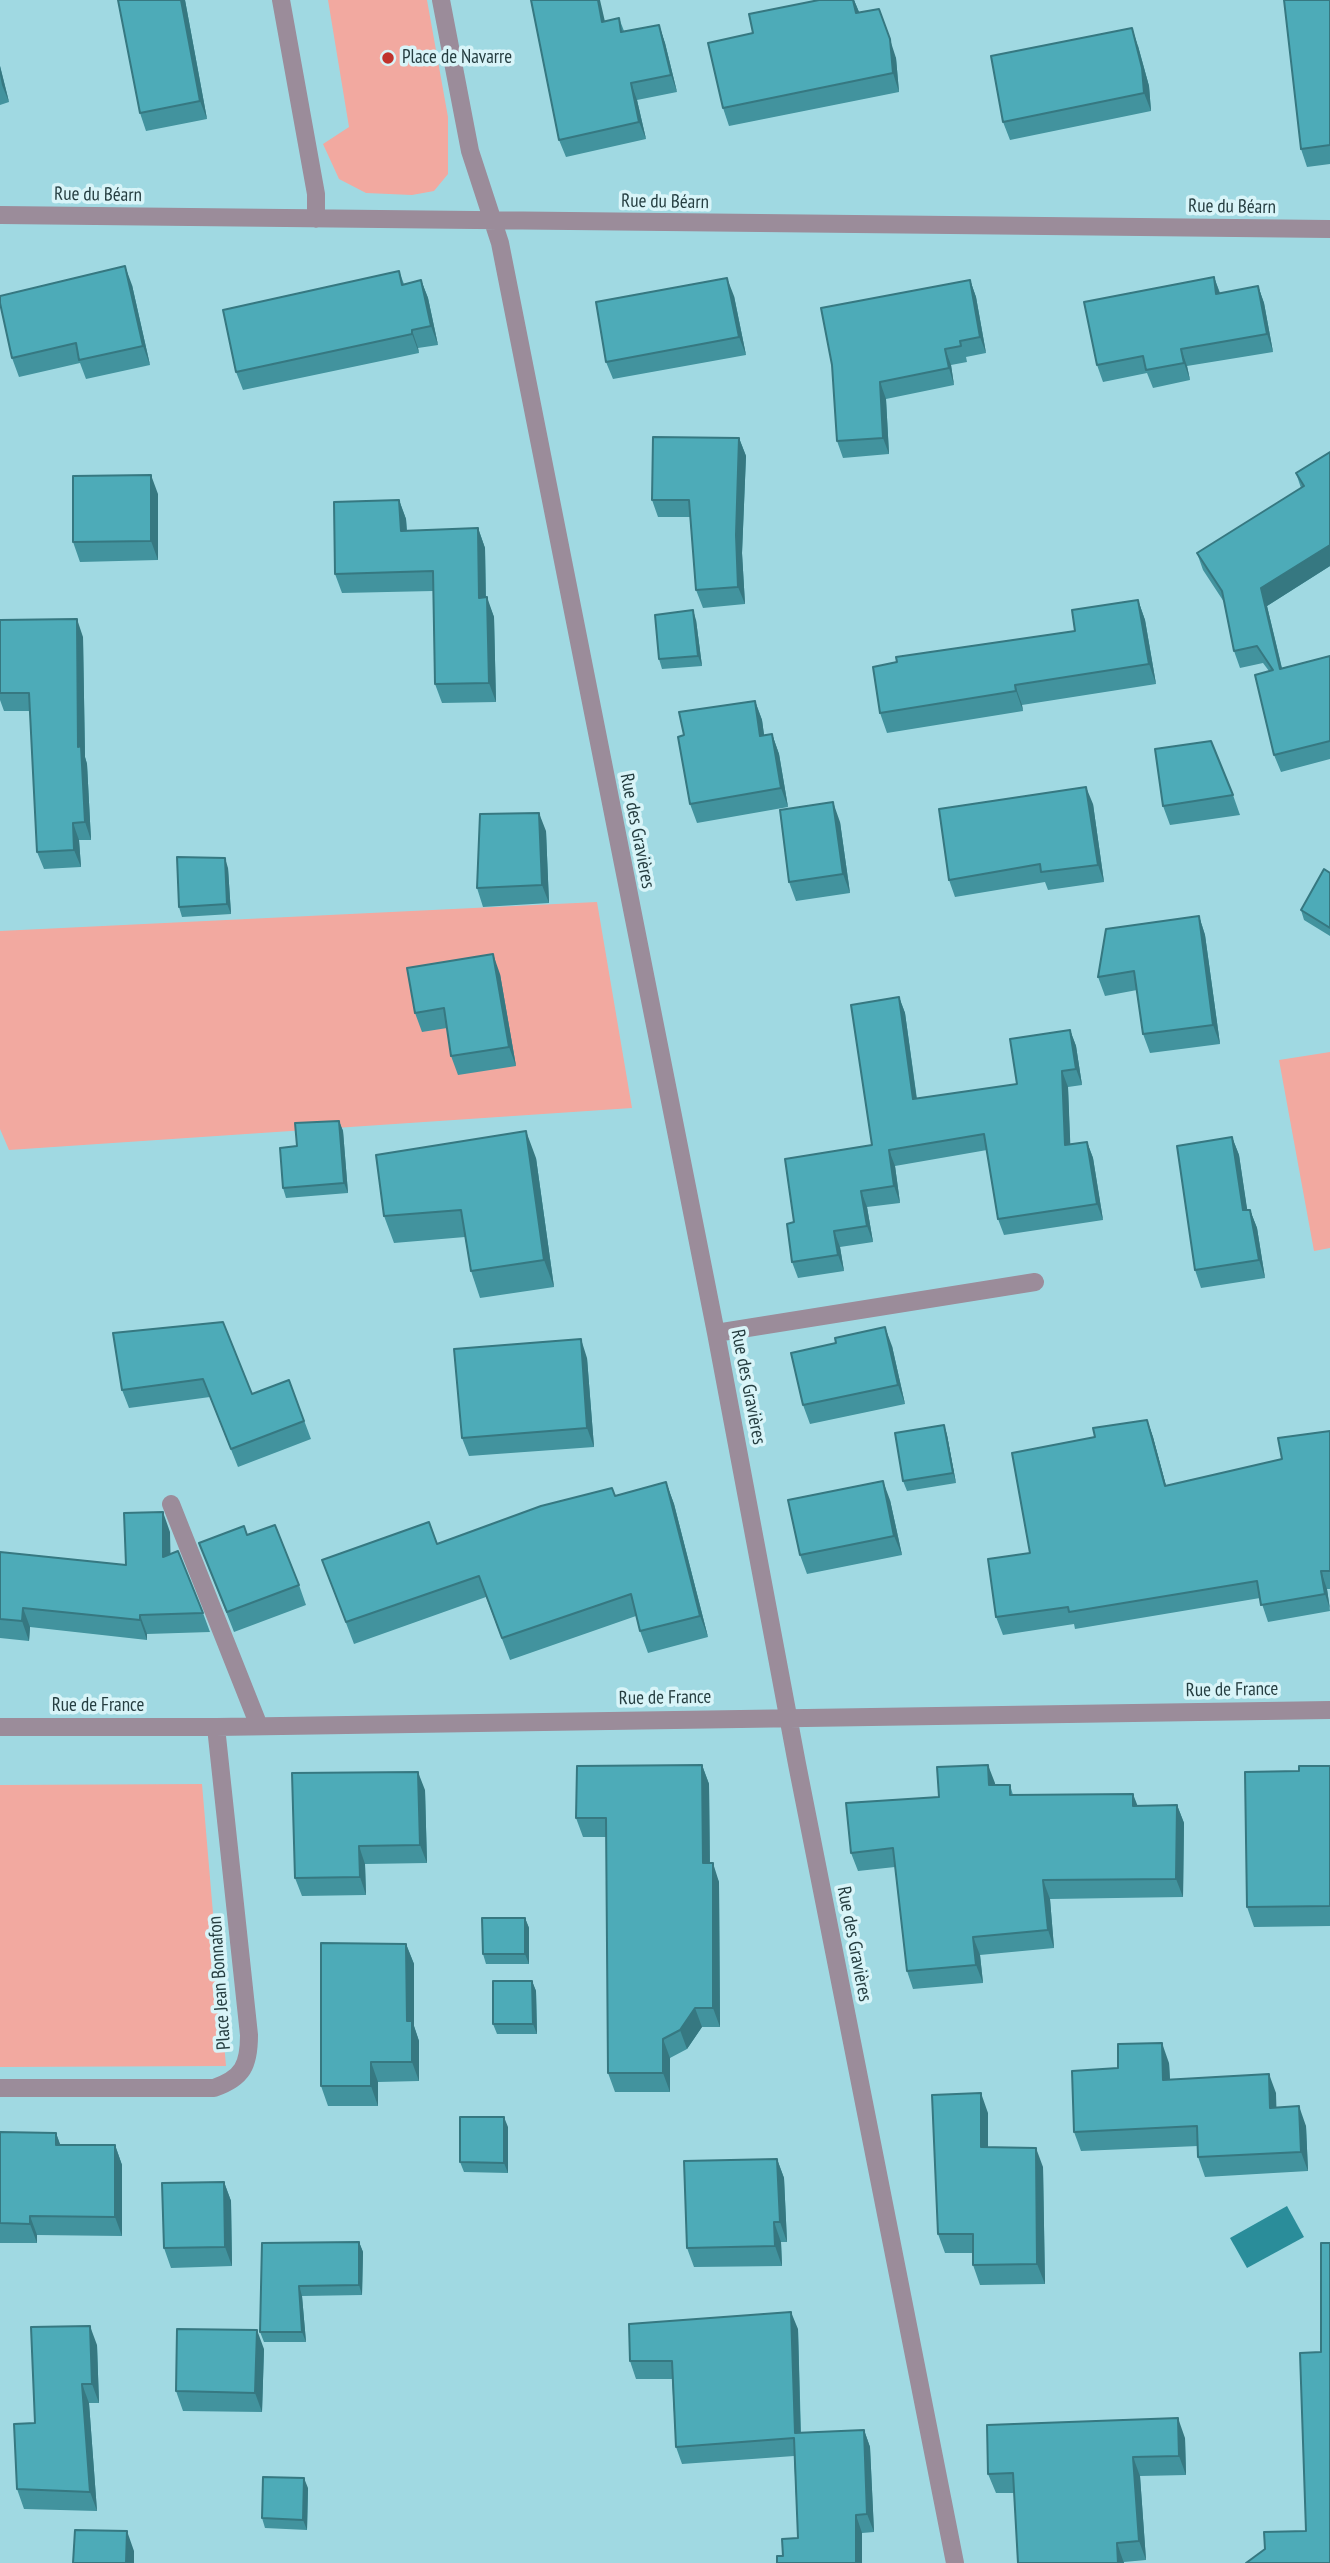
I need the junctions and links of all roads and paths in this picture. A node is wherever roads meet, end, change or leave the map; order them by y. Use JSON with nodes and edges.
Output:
{"nodes":[{"id":1,"x":281,"y":0,"type":"edge"},
{"id":2,"x":441,"y":0,"type":"edge"},
{"id":3,"x":0,"y":215,"type":"edge"},
{"id":4,"x":316,"y":219,"type":"junction"},
{"id":5,"x":493,"y":220,"type":"junction"},
{"id":6,"x":1330,"y":229,"type":"edge"},
{"id":7,"x":1035,"y":1282,"type":"dead end"},
{"id":8,"x":716,"y":1333,"type":"junction"},
{"id":9,"x":171,"y":1504,"type":"dead end"},
{"id":10,"x":1330,"y":1710,"type":"edge"},
{"id":11,"x":788,"y":1716,"type":"junction"},
{"id":12,"x":0,"y":1727,"type":"edge"},
{"id":13,"x":216,"y":1727,"type":"junction"},
{"id":14,"x":259,"y":1727,"type":"junction"},
{"id":15,"x":0,"y":2088,"type":"edge"},
{"id":16,"x":954,"y":2563,"type":"edge"}],
"edges":[{"from":1,"to":4,"type":"street"},
{"from":2,"to":5,"type":"street"},
{"from":3,"to":4,"type":"street","name":"Rue du Béarn"},
{"from":4,"to":5,"type":"street","name":"Rue du Béarn"},
{"from":5,"to":6,"type":"street","name":"Rue du Béarn"},
{"from":5,"to":8,"type":"street","name":"Rue des Gravières"},
{"from":7,"to":8,"type":"street"},
{"from":8,"to":11,"type":"street","name":"Rue des Gravières"},
{"from":9,"to":14,"type":"street"},
{"from":10,"to":11,"type":"street","name":"Rue de France"},
{"from":11,"to":14,"type":"street","name":"Rue de France"},
{"from":11,"to":16,"type":"street","name":"Rue des Gravières"},
{"from":12,"to":13,"type":"street","name":"Rue de France"},
{"from":13,"to":14,"type":"street","name":"Rue de France"},
{"from":13,"to":15,"type":"street","name":"Place Jean Bonnafon"}]}
